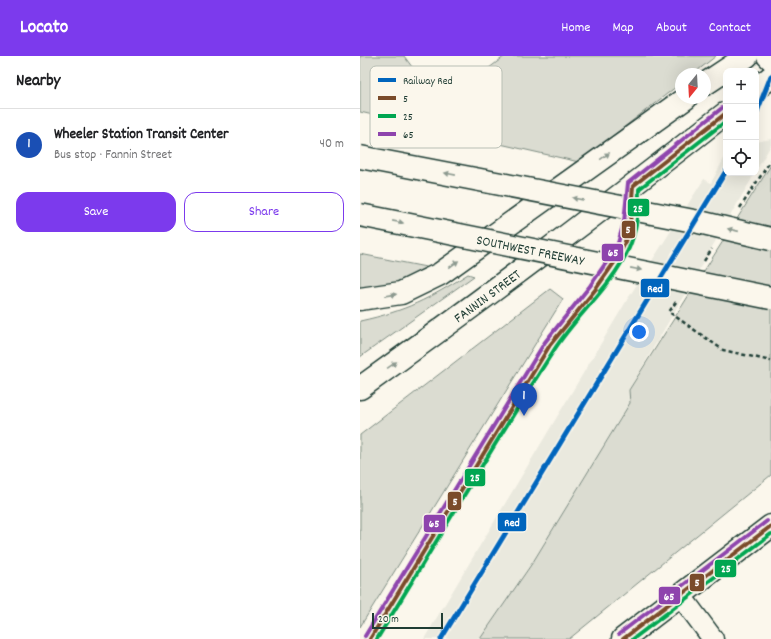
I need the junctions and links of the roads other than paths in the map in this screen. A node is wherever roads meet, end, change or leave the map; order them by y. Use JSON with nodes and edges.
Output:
{"nodes":[{"id":1,"x":747,"y":56,"type":"edge"},
{"id":2,"x":768,"y":56,"type":"edge"},
{"id":3,"x":771,"y":59,"type":"edge"},
{"id":4,"x":771,"y":77,"type":"edge"},
{"id":5,"x":711,"y":80,"type":"edge"},
{"id":6,"x":759,"y":87,"type":"edge"},
{"id":7,"x":678,"y":104,"type":"edge"},
{"id":8,"x":723,"y":115,"type":"edge"},
{"id":9,"x":360,"y":157,"type":"edge"},
{"id":10,"x":633,"y":186,"type":"junction"},
{"id":11,"x":360,"y":215,"type":"edge"},
{"id":12,"x":771,"y":239,"type":"edge"},
{"id":13,"x":771,"y":298,"type":"edge"},
{"id":14,"x":360,"y":300,"type":"edge"},
{"id":15,"x":360,"y":388,"type":"edge"},
{"id":16,"x":771,"y":526,"type":"edge"},
{"id":17,"x":681,"y":596,"type":"junction"},
{"id":18,"x":370,"y":639,"type":"edge"},
{"id":19,"x":623,"y":639,"type":"edge"},
{"id":20,"x":713,"y":639,"type":"edge"}],
"edges":[{"from":1,"to":5,"type":"main road"},
{"from":2,"to":3,"type":"main road"},
{"from":4,"to":6,"type":"main road"},
{"from":14,"to":7,"type":"main road","one_way":true},
{"from":8,"to":10,"type":"main road","name":"FANNIN STREET"},
{"from":12,"to":9,"type":"main road","one_way":true,"bridge":true},
{"from":15,"to":10,"type":"main road","name":"FANNIN STREET","one_way":true},
{"from":10,"to":18,"type":"lane"},
{"from":11,"to":13,"type":"main road","name":"SOUTHWEST FREEWAY","one_way":true,"bridge":true},
{"from":16,"to":17,"type":"main road"},
{"from":17,"to":19,"type":"main road"},
{"from":17,"to":20,"type":"street"}]}
